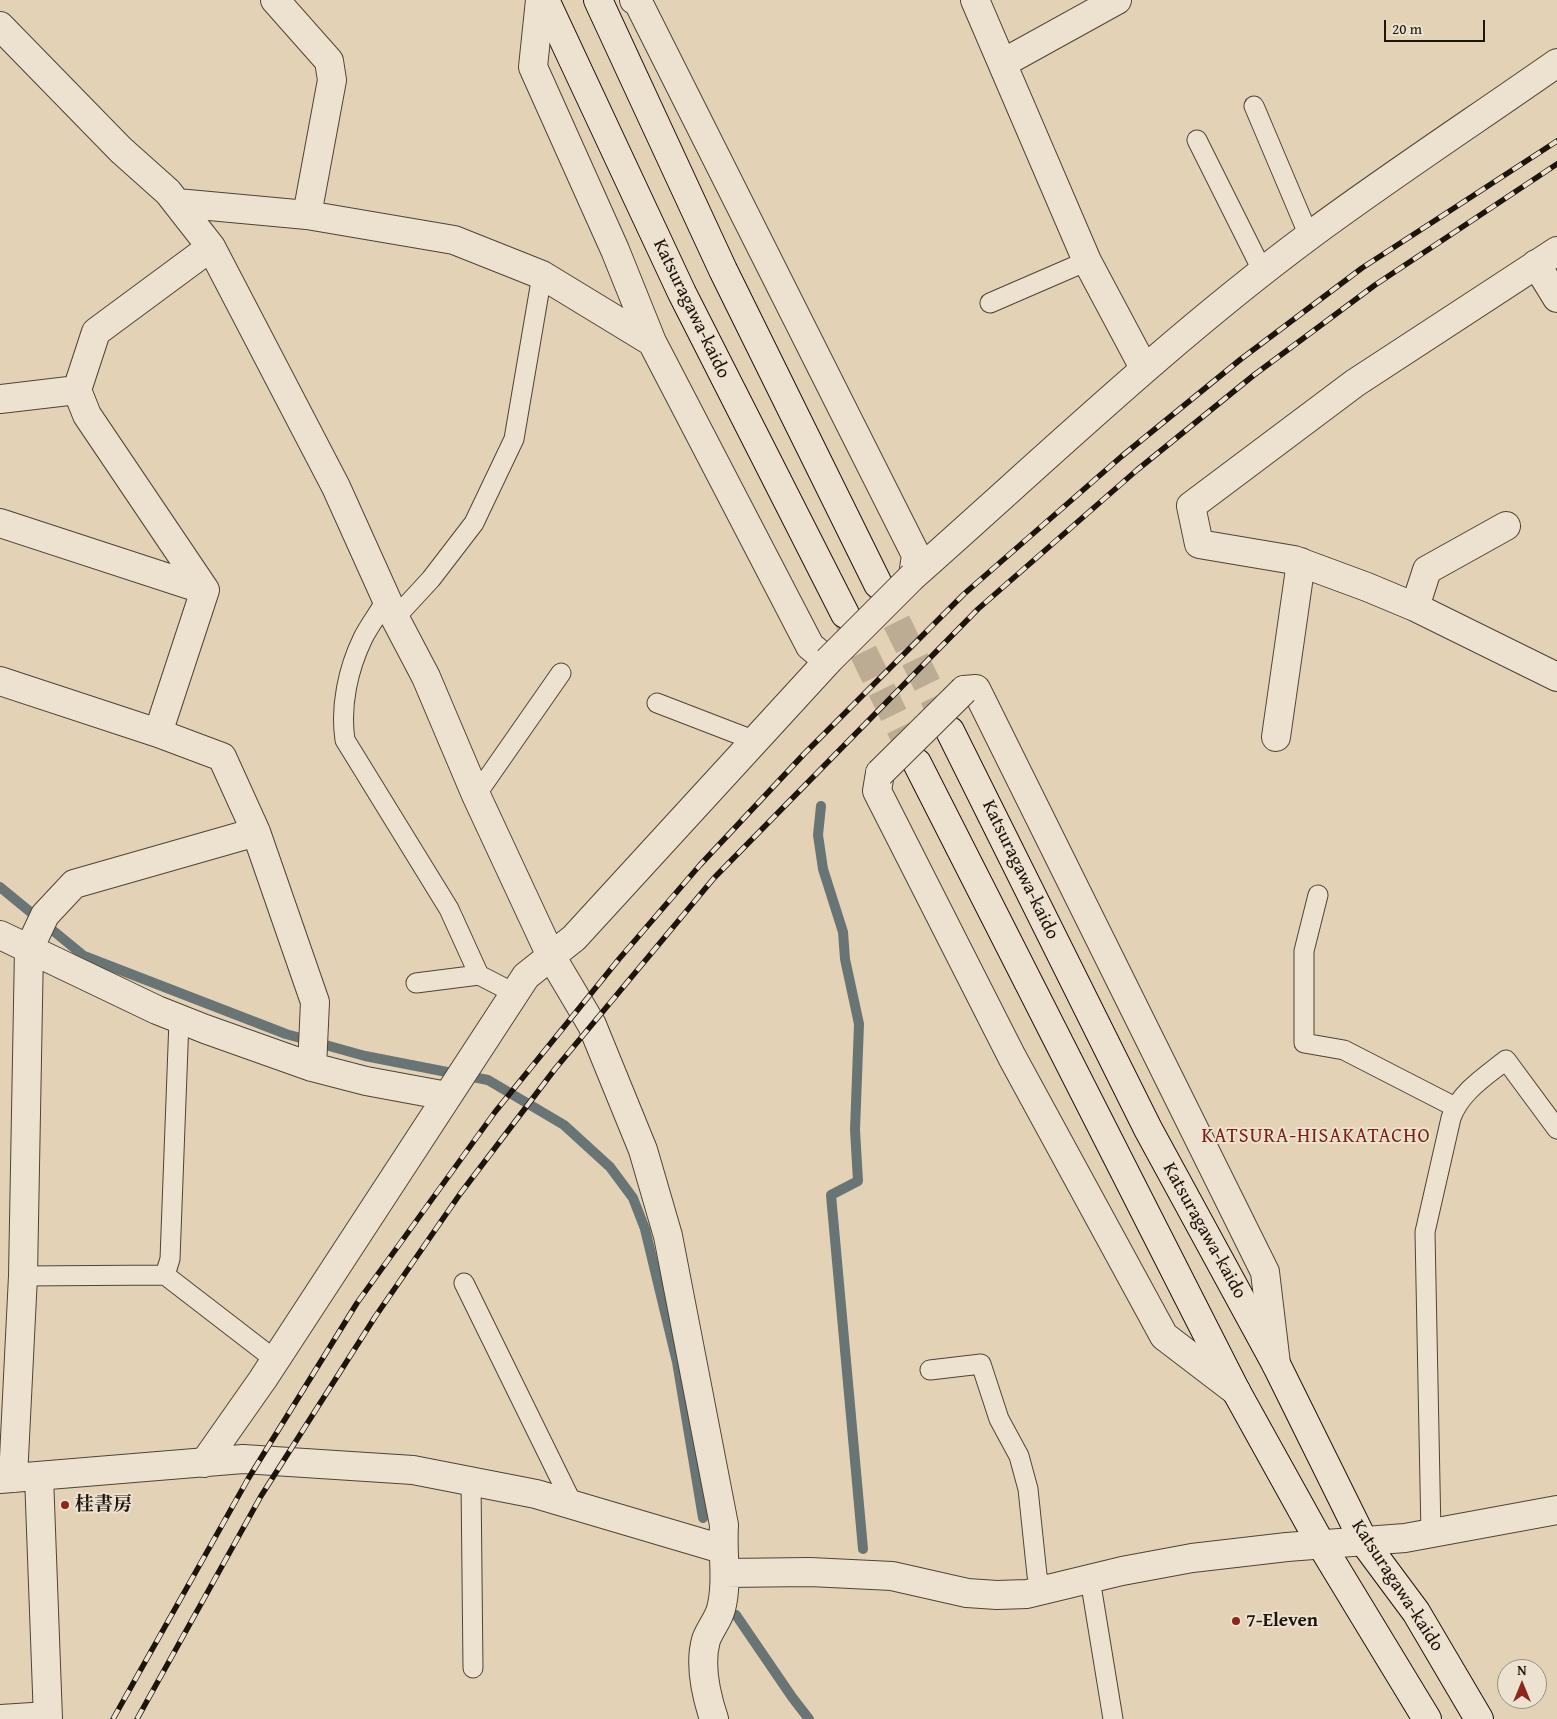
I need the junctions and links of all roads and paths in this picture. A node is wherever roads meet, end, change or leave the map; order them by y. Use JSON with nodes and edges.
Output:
{"nodes":[{"id":1,"x":275,"y":0,"type":"edge"},
{"id":2,"x":540,"y":0,"type":"edge"},
{"id":3,"x":545,"y":0,"type":"edge"},
{"id":4,"x":598,"y":0,"type":"edge"},
{"id":5,"x":634,"y":0,"type":"edge"},
{"id":6,"x":975,"y":0,"type":"edge"},
{"id":7,"x":1117,"y":0,"type":"edge"},
{"id":8,"x":0,"y":26,"type":"edge"},
{"id":9,"x":1003,"y":63,"type":"junction"},
{"id":10,"x":1557,"y":63,"type":"edge"},
{"id":11,"x":1254,"y":106,"type":"dead end"},
{"id":12,"x":1197,"y":140,"type":"dead end"},
{"id":13,"x":177,"y":203,"type":"junction"},
{"id":14,"x":308,"y":215,"type":"junction"},
{"id":15,"x":1309,"y":236,"type":"junction"},
{"id":16,"x":211,"y":247,"type":"junction"},
{"id":17,"x":1546,"y":258,"type":"edge"},
{"id":18,"x":1087,"y":262,"type":"junction"},
{"id":19,"x":1263,"y":272,"type":"junction"},
{"id":20,"x":542,"y":275,"type":"junction"},
{"id":21,"x":1557,"y":298,"type":"edge"},
{"id":22,"x":990,"y":303,"type":"dead end"},
{"id":23,"x":652,"y":342,"type":"junction"},
{"id":24,"x":1144,"y":368,"type":"junction"},
{"id":25,"x":77,"y":390,"type":"junction"},
{"id":26,"x":0,"y":399,"type":"edge"},
{"id":27,"x":0,"y":523,"type":"edge"},
{"id":28,"x":1506,"y":526,"type":"dead end"},
{"id":29,"x":1301,"y":562,"type":"junction"},
{"id":30,"x":913,"y":576,"type":"junction"},
{"id":31,"x":878,"y":584,"type":"tunnel mouth"},
{"id":32,"x":205,"y":590,"type":"junction"},
{"id":33,"x":1415,"y":607,"type":"junction"},
{"id":34,"x":391,"y":608,"type":"junction"},
{"id":35,"x":845,"y":614,"type":"tunnel mouth"},
{"id":36,"x":828,"y":661,"type":"junction"},
{"id":37,"x":561,"y":672,"type":"dead end"},
{"id":38,"x":1557,"y":677,"type":"edge"},
{"id":39,"x":0,"y":681,"type":"edge"},
{"id":40,"x":657,"y":703,"type":"dead end"},
{"id":41,"x":950,"y":731,"type":"tunnel mouth"},
{"id":42,"x":158,"y":733,"type":"junction"},
{"id":43,"x":1276,"y":737,"type":"dead end"},
{"id":44,"x":753,"y":740,"type":"junction"},
{"id":45,"x":918,"y":763,"type":"tunnel mouth"},
{"id":46,"x":476,"y":795,"type":"junction"},
{"id":47,"x":256,"y":832,"type":"junction"},
{"id":48,"x":1318,"y":895,"type":"dead end"},
{"id":49,"x":37,"y":932,"type":"junction"},
{"id":50,"x":0,"y":935,"type":"edge"},
{"id":51,"x":551,"y":956,"type":"junction"},
{"id":52,"x":479,"y":975,"type":"junction"},
{"id":53,"x":416,"y":983,"type":"dead end"},
{"id":54,"x":514,"y":993,"type":"junction"},
{"id":55,"x":179,"y":1020,"type":"junction"},
{"id":56,"x":313,"y":1050,"type":"junction"},
{"id":57,"x":456,"y":1081,"type":"junction"},
{"id":58,"x":1455,"y":1107,"type":"junction"},
{"id":59,"x":1557,"y":1129,"type":"edge"},
{"id":60,"x":165,"y":1275,"type":"junction"},
{"id":61,"x":23,"y":1276,"type":"junction"},
{"id":62,"x":464,"y":1283,"type":"dead end"},
{"id":63,"x":274,"y":1359,"type":"junction"},
{"id":64,"x":1276,"y":1364,"type":"junction"},
{"id":65,"x":930,"y":1370,"type":"dead end"},
{"id":66,"x":1236,"y":1391,"type":"junction"},
{"id":67,"x":204,"y":1463,"type":"junction"},
{"id":68,"x":17,"y":1478,"type":"edge"},
{"id":69,"x":471,"y":1481,"type":"junction"},
{"id":70,"x":573,"y":1505,"type":"junction"},
{"id":71,"x":1557,"y":1510,"type":"edge"},
{"id":72,"x":1431,"y":1534,"type":"junction"},
{"id":73,"x":1364,"y":1542,"type":"junction"},
{"id":74,"x":1322,"y":1546,"type":"junction"},
{"id":75,"x":724,"y":1561,"type":"junction"},
{"id":76,"x":1090,"y":1579,"type":"junction"},
{"id":77,"x":1042,"y":1590,"type":"junction"},
{"id":78,"x":473,"y":1668,"type":"dead end"},
{"id":79,"x":48,"y":1717,"type":"edge"},
{"id":80,"x":0,"y":1719,"type":"edge"},
{"id":81,"x":714,"y":1719,"type":"edge"},
{"id":82,"x":1113,"y":1719,"type":"edge"},
{"id":83,"x":1427,"y":1719,"type":"edge"},
{"id":84,"x":1479,"y":1719,"type":"edge"}],
"edges":[{"from":1,"to":14,"type":"street"},
{"from":2,"to":23,"type":"street"},
{"from":3,"to":35,"type":"street","name":"Katsuragawa-kaido"},
{"from":4,"to":31,"type":"street"},
{"from":5,"to":30,"type":"street"},
{"from":6,"to":9,"type":"street"},
{"from":7,"to":9,"type":"street"},
{"from":8,"to":13,"type":"street"},
{"from":9,"to":18,"type":"street"},
{"from":10,"to":15,"type":"street"},
{"from":11,"to":15,"type":"lane"},
{"from":12,"to":19,"type":"lane"},
{"from":13,"to":14,"type":"street"},
{"from":13,"to":16,"type":"street"},
{"from":14,"to":20,"type":"street"},
{"from":15,"to":19,"type":"street"},
{"from":16,"to":25,"type":"street"},
{"from":16,"to":34,"type":"street"},
{"from":17,"to":21,"type":"street"},
{"from":17,"to":29,"type":"street"},
{"from":18,"to":22,"type":"lane"},
{"from":18,"to":24,"type":"street"},
{"from":19,"to":24,"type":"street"},
{"from":20,"to":23,"type":"street"},
{"from":20,"to":34,"type":"lane"},
{"from":23,"to":36,"type":"street"},
{"from":24,"to":30,"type":"street"},
{"from":25,"to":26,"type":"street"},
{"from":25,"to":32,"type":"street"},
{"from":27,"to":32,"type":"street"},
{"from":28,"to":33,"type":"street"},
{"from":29,"to":33,"type":"street"},
{"from":29,"to":43,"type":"street"},
{"from":30,"to":36,"type":"street","bridge":true},
{"from":32,"to":42,"type":"street"},
{"from":33,"to":38,"type":"street"},
{"from":34,"to":46,"type":"street"},
{"from":34,"to":52,"type":"lane"},
{"from":36,"to":44,"type":"street"},
{"from":37,"to":46,"type":"lane"},
{"from":39,"to":42,"type":"street"},
{"from":40,"to":44,"type":"lane"},
{"from":41,"to":64,"type":"street","name":"Katsuragawa-kaido"},
{"from":42,"to":47,"type":"street"},
{"from":44,"to":51,"type":"street"},
{"from":45,"to":66,"type":"street"},
{"from":46,"to":51,"type":"street"},
{"from":47,"to":49,"type":"street"},
{"from":47,"to":56,"type":"street"},
{"from":48,"to":58,"type":"lane"},
{"from":49,"to":50,"type":"street"},
{"from":49,"to":55,"type":"street"},
{"from":49,"to":61,"type":"street"},
{"from":51,"to":54,"type":"street"},
{"from":51,"to":75,"type":"street"},
{"from":52,"to":53,"type":"lane"},
{"from":52,"to":54,"type":"lane"},
{"from":54,"to":57,"type":"street"},
{"from":55,"to":56,"type":"street"},
{"from":55,"to":60,"type":"lane"},
{"from":56,"to":57,"type":"street"},
{"from":57,"to":63,"type":"street"},
{"from":58,"to":59,"type":"lane"},
{"from":58,"to":72,"type":"lane"},
{"from":60,"to":61,"type":"lane"},
{"from":60,"to":63,"type":"lane"},
{"from":61,"to":68,"type":"street"},
{"from":62,"to":70,"type":"lane"},
{"from":63,"to":67,"type":"street"},
{"from":64,"to":66,"type":"street","bridge":true},
{"from":64,"to":73,"type":"street","name":"Katsuragawa-kaido"},
{"from":65,"to":77,"type":"lane"},
{"from":66,"to":74,"type":"street"},
{"from":67,"to":68,"type":"street"},
{"from":67,"to":69,"type":"street"},
{"from":68,"to":79,"type":"street"},
{"from":69,"to":70,"type":"street"},
{"from":69,"to":78,"type":"lane"},
{"from":70,"to":75,"type":"street"},
{"from":71,"to":72,"type":"street"},
{"from":72,"to":73,"type":"street"},
{"from":73,"to":74,"type":"street"},
{"from":73,"to":84,"type":"street","name":"Katsuragawa-kaido"},
{"from":74,"to":76,"type":"street"},
{"from":74,"to":83,"type":"street"},
{"from":75,"to":77,"type":"street"},
{"from":75,"to":81,"type":"street"},
{"from":76,"to":77,"type":"street"},
{"from":76,"to":82,"type":"lane"},
{"from":79,"to":80,"type":"street"}]}
